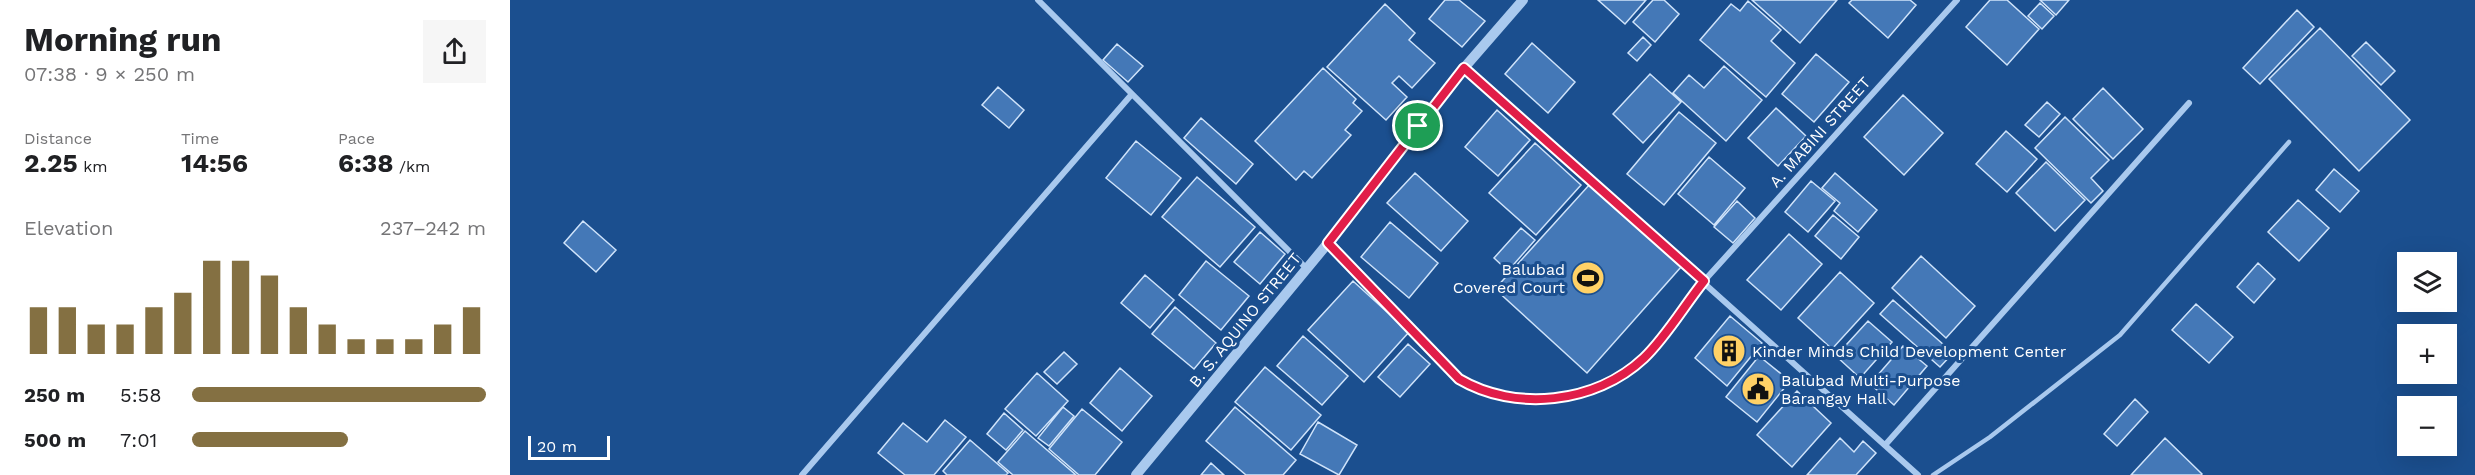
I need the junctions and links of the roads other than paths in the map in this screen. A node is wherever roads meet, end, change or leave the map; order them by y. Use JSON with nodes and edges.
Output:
{"nodes":[{"id":1,"x":1038,"y":0,"type":"edge"},
{"id":2,"x":1523,"y":0,"type":"edge"},
{"id":3,"x":1957,"y":0,"type":"edge"},
{"id":4,"x":1464,"y":68,"type":"junction"},
{"id":5,"x":1132,"y":94,"type":"junction"},
{"id":6,"x":2189,"y":103,"type":"dead end"},
{"id":7,"x":2289,"y":142,"type":"dead end"},
{"id":8,"x":1328,"y":243,"type":"junction"},
{"id":9,"x":1306,"y":268,"type":"junction"},
{"id":10,"x":1704,"y":281,"type":"junction"},
{"id":11,"x":1886,"y":444,"type":"junction"},
{"id":12,"x":802,"y":475,"type":"edge"},
{"id":13,"x":1136,"y":475,"type":"edge"},
{"id":14,"x":1918,"y":475,"type":"edge"},
{"id":15,"x":1933,"y":475,"type":"edge"}],
"edges":[{"from":1,"to":5,"type":"street"},
{"from":2,"to":4,"type":"street","name":"B. S. AQUINO STREET"},
{"from":3,"to":10,"type":"street","name":"A. MABINI STREET"},
{"from":4,"to":8,"type":"street","name":"B. S. AQUINO STREET"},
{"from":4,"to":10,"type":"street"},
{"from":5,"to":9,"type":"street"},
{"from":5,"to":12,"type":"street"},
{"from":6,"to":11,"type":"street"},
{"from":7,"to":15,"type":"lane"},
{"from":8,"to":9,"type":"street","name":"B. S. AQUINO STREET"},
{"from":8,"to":10,"type":"lane"},
{"from":9,"to":13,"type":"street","name":"B. S. AQUINO STREET"},
{"from":10,"to":11,"type":"street"},
{"from":11,"to":14,"type":"street"}]}
